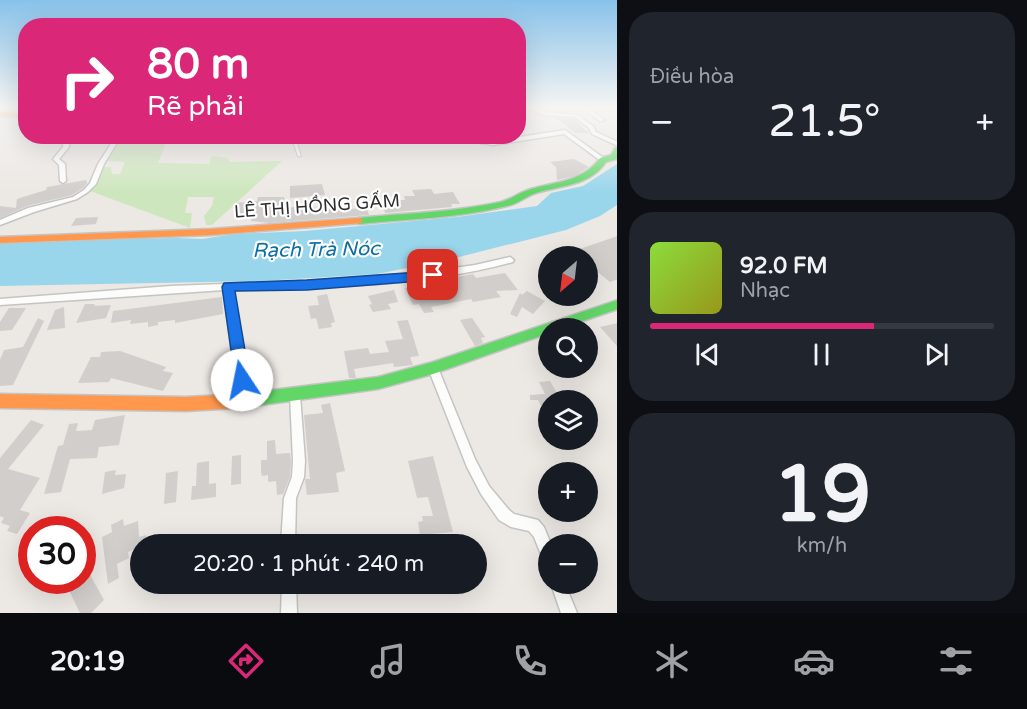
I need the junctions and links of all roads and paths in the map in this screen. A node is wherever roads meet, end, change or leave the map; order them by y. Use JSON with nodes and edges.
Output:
{"nodes":[{"id":1,"x":570,"y":136,"type":"edge"},
{"id":2,"x":600,"y":136,"type":"edge"},
{"id":3,"x":66,"y":144,"type":"edge"},
{"id":4,"x":113,"y":144,"type":"edge"},
{"id":5,"x":296,"y":144,"type":"edge"},
{"id":6,"x":617,"y":144,"type":"edge"},
{"id":7,"x":617,"y":152,"type":"edge"},
{"id":8,"x":299,"y":155,"type":"dead end"},
{"id":9,"x":603,"y":160,"type":"junction"},
{"id":10,"x":63,"y":181,"type":"dead end"},
{"id":11,"x":0,"y":224,"type":"edge"},
{"id":12,"x":0,"y":240,"type":"edge"},
{"id":13,"x":510,"y":260,"type":"dead end"},
{"id":14,"x":228,"y":287,"type":"junction"},
{"id":15,"x":0,"y":302,"type":"edge"},
{"id":16,"x":617,"y":304,"type":"edge"},
{"id":17,"x":433,"y":368,"type":"junction"},
{"id":18,"x":295,"y":395,"type":"junction"},
{"id":19,"x":261,"y":399,"type":"junction"},
{"id":20,"x":0,"y":401,"type":"edge"},
{"id":21,"x":288,"y":534,"type":"edge"},
{"id":22,"x":540,"y":534,"type":"edge"},
{"id":23,"x":289,"y":594,"type":"edge"},
{"id":24,"x":562,"y":594,"type":"edge"},
{"id":25,"x":289,"y":613,"type":"edge"},
{"id":26,"x":569,"y":613,"type":"edge"}],
"edges":[{"from":1,"to":9,"type":"street"},
{"from":2,"to":6,"type":"street"},
{"from":3,"to":10,"type":"street"},
{"from":4,"to":11,"type":"street"},
{"from":5,"to":8,"type":"lane"},
{"from":7,"to":9,"type":"street","name":"LÊ THỊ HỒNG GẤM"},
{"from":9,"to":12,"type":"street","name":"LÊ THỊ HỒNG GẤM"},
{"from":13,"to":14,"type":"street"},
{"from":14,"to":15,"type":"street"},
{"from":14,"to":19,"type":"street"},
{"from":16,"to":17,"type":"street"},
{"from":17,"to":18,"type":"street"},
{"from":17,"to":22,"type":"street"},
{"from":18,"to":19,"type":"street"},
{"from":18,"to":21,"type":"street"},
{"from":19,"to":20,"type":"street"},
{"from":23,"to":25,"type":"street"},
{"from":24,"to":26,"type":"street"}]}
